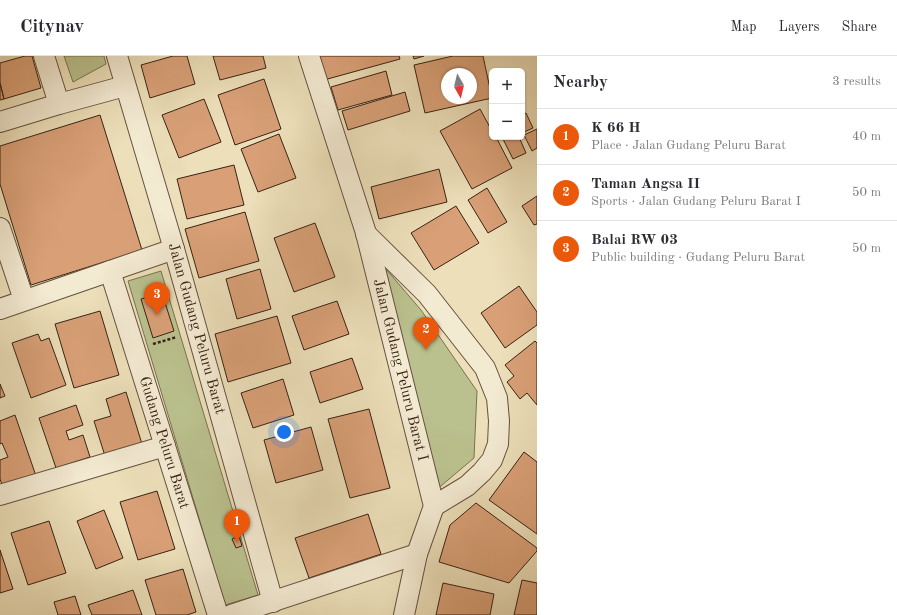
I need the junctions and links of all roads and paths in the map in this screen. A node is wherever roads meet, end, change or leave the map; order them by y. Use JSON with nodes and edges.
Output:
{"nodes":[{"id":1,"x":44,"y":56,"type":"edge"},
{"id":2,"x":117,"y":56,"type":"edge"},
{"id":3,"x":309,"y":56,"type":"edge"},
{"id":4,"x":125,"y":86,"type":"junction"},
{"id":5,"x":59,"y":104,"type":"junction"},
{"id":6,"x":0,"y":122,"type":"edge"},
{"id":7,"x":0,"y":228,"type":"edge"},
{"id":8,"x":366,"y":233,"type":"junction"},
{"id":9,"x":174,"y":249,"type":"junction"},
{"id":10,"x":110,"y":271,"type":"junction"},
{"id":11,"x":24,"y":300,"type":"junction"},
{"id":12,"x":0,"y":308,"type":"edge"},
{"id":13,"x":197,"y":331,"type":"junction"},
{"id":14,"x":135,"y":350,"type":"junction"},
{"id":15,"x":165,"y":446,"type":"junction"},
{"id":16,"x":0,"y":495,"type":"edge"},
{"id":17,"x":434,"y":506,"type":"junction"},
{"id":18,"x":417,"y":554,"type":"junction"},
{"id":19,"x":273,"y":602,"type":"junction"},
{"id":20,"x":218,"y":615,"type":"edge"},
{"id":21,"x":231,"y":615,"type":"edge"},
{"id":22,"x":404,"y":615,"type":"edge"}],
"edges":[{"from":1,"to":5,"type":"street"},
{"from":2,"to":4,"type":"street","name":"Jalan Gudang Peluru Barat"},
{"from":3,"to":8,"type":"street","name":"Jalan Gudang Peluru Barat I"},
{"from":4,"to":5,"type":"street"},
{"from":4,"to":9,"type":"street","name":"Jalan Gudang Peluru Barat"},
{"from":5,"to":6,"type":"street"},
{"from":7,"to":11,"type":"street"},
{"from":8,"to":17,"type":"street","name":"Jalan Gudang Peluru Barat I"},
{"from":8,"to":17,"type":"street","name":"Jalan Gudang Peluru Barat I"},
{"from":9,"to":10,"type":"street"},
{"from":9,"to":13,"type":"street","name":"Jalan Gudang Peluru Barat"},
{"from":10,"to":11,"type":"street"},
{"from":10,"to":14,"type":"street","name":"Gudang Peluru Barat"},
{"from":11,"to":12,"type":"street"},
{"from":13,"to":14,"type":"path"},
{"from":13,"to":19,"type":"street","name":"Jalan Gudang Peluru Barat"},
{"from":14,"to":15,"type":"street","name":"Gudang Peluru Barat"},
{"from":15,"to":16,"type":"street"},
{"from":15,"to":20,"type":"street","name":"Gudang Peluru Barat"},
{"from":17,"to":18,"type":"street"},
{"from":18,"to":19,"type":"street"},
{"from":18,"to":22,"type":"street"},
{"from":19,"to":21,"type":"street"}]}
